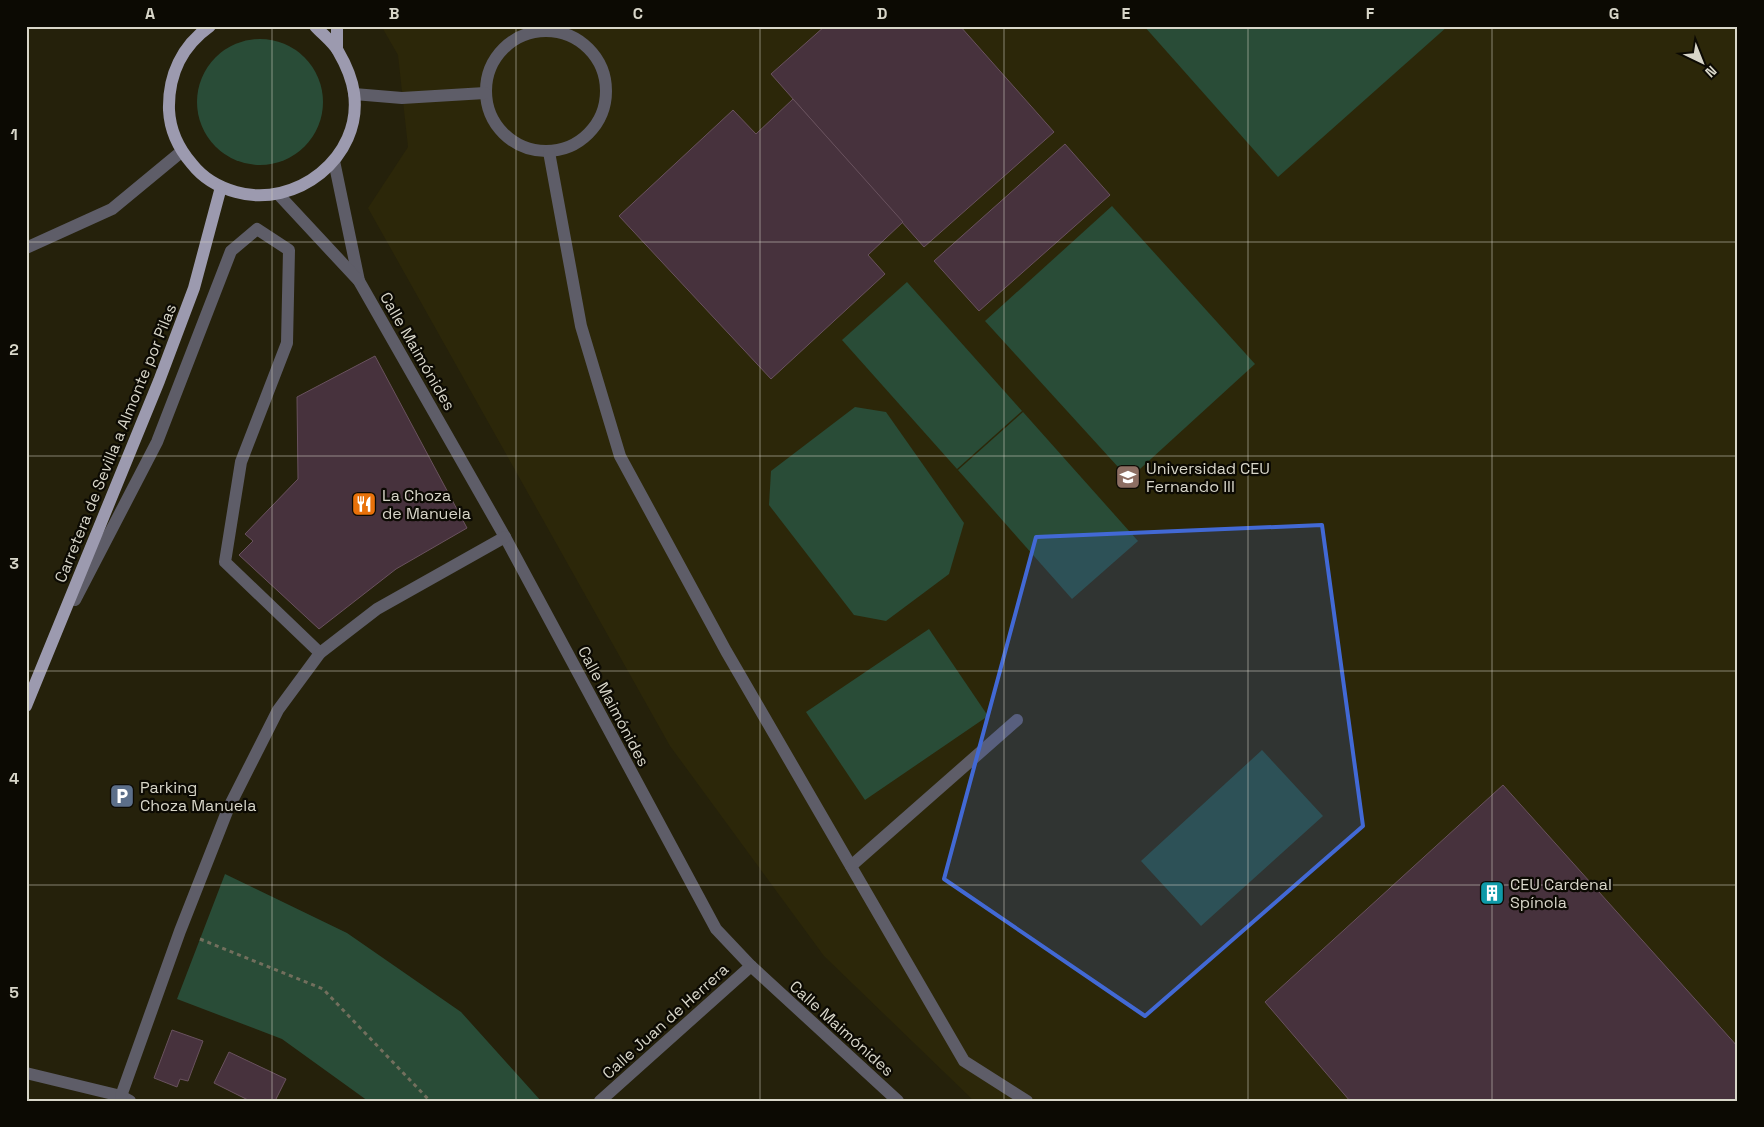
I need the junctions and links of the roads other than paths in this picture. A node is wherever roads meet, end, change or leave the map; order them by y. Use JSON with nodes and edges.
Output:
{"nodes":[{"id":1,"x":210,"y":26,"type":"edge"},
{"id":2,"x":315,"y":26,"type":"edge"},
{"id":3,"x":337,"y":26,"type":"edge"},
{"id":4,"x":532,"y":29,"type":"edge"},
{"id":5,"x":337,"y":49,"type":"junction"},
{"id":6,"x":485,"y":93,"type":"junction"},
{"id":7,"x":354,"y":94,"type":"junction"},
{"id":8,"x":181,"y":152,"type":"junction"},
{"id":9,"x":549,"y":152,"type":"junction"},
{"id":10,"x":334,"y":161,"type":"junction"},
{"id":11,"x":221,"y":188,"type":"junction"},
{"id":12,"x":279,"y":195,"type":"junction"},
{"id":13,"x":26,"y":248,"type":"edge"},
{"id":14,"x":360,"y":281,"type":"junction"},
{"id":15,"x":505,"y":536,"type":"junction"},
{"id":16,"x":51,"y":644,"type":"junction"},
{"id":17,"x":320,"y":653,"type":"junction"},
{"id":18,"x":26,"y":705,"type":"edge"},
{"id":19,"x":1017,"y":720,"type":"dead end"},
{"id":20,"x":850,"y":866,"type":"junction"},
{"id":21,"x":751,"y":966,"type":"junction"},
{"id":22,"x":26,"y":1073,"type":"edge"},
{"id":23,"x":125,"y":1098,"type":"edge"},
{"id":24,"x":600,"y":1101,"type":"edge"},
{"id":25,"x":898,"y":1101,"type":"edge"},
{"id":26,"x":1027,"y":1101,"type":"edge"}],
"edges":[{"from":1,"to":8,"type":"main road"},
{"from":2,"to":5,"type":"main road"},
{"from":3,"to":5,"type":"main road"},
{"from":4,"to":6,"type":"street"},
{"from":4,"to":9,"type":"street"},
{"from":5,"to":7,"type":"main road"},
{"from":6,"to":7,"type":"street"},
{"from":6,"to":9,"type":"street"},
{"from":7,"to":10,"type":"main road"},
{"from":8,"to":11,"type":"main road"},
{"from":8,"to":13,"type":"street"},
{"from":9,"to":20,"type":"street"},
{"from":10,"to":12,"type":"main road"},
{"from":10,"to":14,"type":"street","name":"Calle Maimónides"},
{"from":11,"to":12,"type":"main road"},
{"from":11,"to":16,"type":"main road","name":"Carretera de Sevilla a Almonte por Pilas"},
{"from":12,"to":14,"type":"street","name":"Calle Maimónides"},
{"from":14,"to":15,"type":"street","name":"Calle Maimónides"},
{"from":15,"to":17,"type":"street"},
{"from":15,"to":21,"type":"street","name":"Calle Maimónides"},
{"from":16,"to":17,"type":"street"},
{"from":16,"to":18,"type":"main road","name":"Carretera de Sevilla a Almonte por Pilas"},
{"from":17,"to":23,"type":"street"},
{"from":19,"to":20,"type":"street"},
{"from":20,"to":26,"type":"street"},
{"from":21,"to":24,"type":"street","name":"Calle Juan de Herrera"},
{"from":21,"to":25,"type":"street","name":"Calle Maimónides"},
{"from":22,"to":23,"type":"street"}]}
